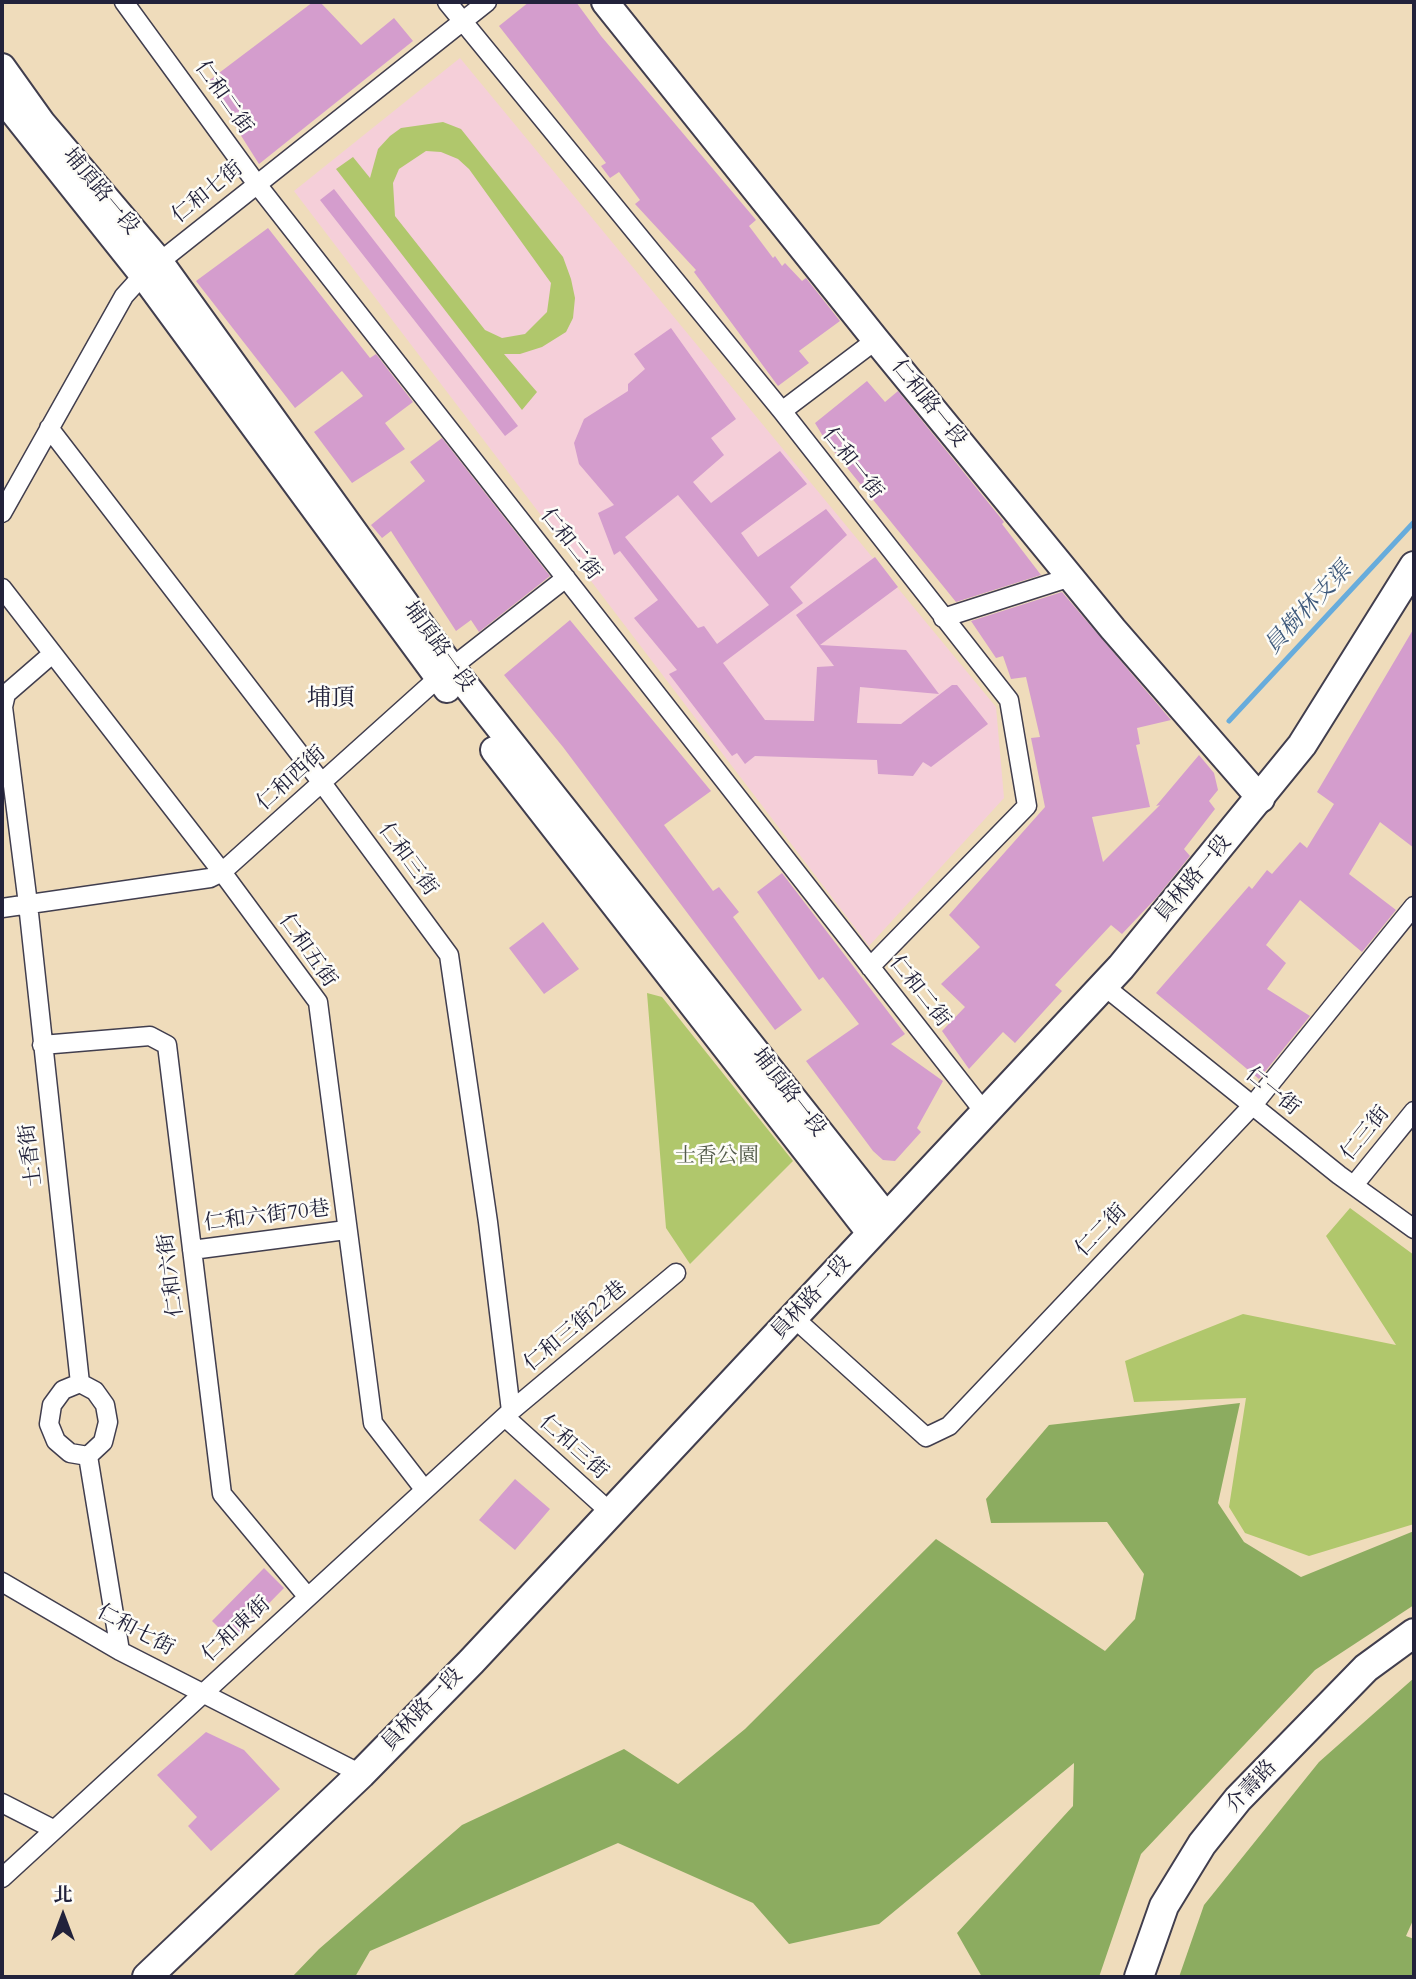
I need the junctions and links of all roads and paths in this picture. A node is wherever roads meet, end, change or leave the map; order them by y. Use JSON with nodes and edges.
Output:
{"nodes":[{"id":1,"x":124,"y":2,"type":"edge"},
{"id":2,"x":447,"y":2,"type":"edge"},
{"id":3,"x":487,"y":2,"type":"edge"},
{"id":4,"x":606,"y":2,"type":"edge"},
{"id":5,"x":463,"y":21,"type":"junction"},
{"id":6,"x":2,"y":67,"type":"edge"},
{"id":7,"x":2,"y":98,"type":"edge"},
{"id":8,"x":256,"y":183,"type":"junction"},
{"id":9,"x":151,"y":268,"type":"junction"},
{"id":10,"x":876,"y":340,"type":"junction"},
{"id":11,"x":782,"y":411,"type":"junction"},
{"id":12,"x":49,"y":428,"type":"junction"},
{"id":13,"x":2,"y":513,"type":"edge"},
{"id":14,"x":1414,"y":566,"type":"edge"},
{"id":15,"x":1071,"y":577,"type":"junction"},
{"id":16,"x":566,"y":578,"type":"junction"},
{"id":17,"x":2,"y":588,"type":"edge"},
{"id":18,"x":943,"y":618,"type":"junction"},
{"id":19,"x":51,"y":655,"type":"junction"},
{"id":20,"x":445,"y":673,"type":"junction"},
{"id":21,"x":322,"y":783,"type":"junction"},
{"id":22,"x":1261,"y":799,"type":"junction"},
{"id":23,"x":222,"y":872,"type":"junction"},
{"id":24,"x":28,"y":904,"type":"junction"},
{"id":25,"x":1414,"y":906,"type":"edge"},
{"id":26,"x":2,"y":908,"type":"edge"},
{"id":27,"x":870,"y":967,"type":"junction"},
{"id":28,"x":1104,"y":986,"type":"junction"},
{"id":29,"x":42,"y":1045,"type":"junction"},
{"id":30,"x":1253,"y":1105,"type":"junction"},
{"id":31,"x":1414,"y":1111,"type":"edge"},
{"id":32,"x":985,"y":1113,"type":"junction"},
{"id":33,"x":1354,"y":1185,"type":"junction"},
{"id":34,"x":879,"y":1226,"type":"junction"},
{"id":35,"x":1414,"y":1229,"type":"edge"},
{"id":36,"x":346,"y":1230,"type":"junction"},
{"id":37,"x":192,"y":1250,"type":"junction"},
{"id":38,"x":676,"y":1273,"type":"dead end"},
{"id":39,"x":793,"y":1318,"type":"junction"},
{"id":40,"x":80,"y":1383,"type":"junction"},
{"id":41,"x":508,"y":1414,"type":"junction"},
{"id":42,"x":88,"y":1456,"type":"junction"},
{"id":43,"x":425,"y":1489,"type":"junction"},
{"id":44,"x":610,"y":1512,"type":"junction"},
{"id":45,"x":2,"y":1582,"type":"edge"},
{"id":46,"x":307,"y":1596,"type":"junction"},
{"id":47,"x":1414,"y":1633,"type":"edge"},
{"id":48,"x":120,"y":1651,"type":"junction"},
{"id":49,"x":1414,"y":1652,"type":"edge"},
{"id":50,"x":203,"y":1692,"type":"junction"},
{"id":51,"x":361,"y":1774,"type":"junction"},
{"id":52,"x":2,"y":1802,"type":"edge"},
{"id":53,"x":53,"y":1829,"type":"junction"},
{"id":54,"x":2,"y":1878,"type":"edge"},
{"id":55,"x":147,"y":1977,"type":"edge"},
{"id":56,"x":1139,"y":1977,"type":"edge"},
{"id":57,"x":1158,"y":1977,"type":"edge"}],
"edges":[{"from":1,"to":8,"type":"street","name":"仁和二街"},
{"from":2,"to":5,"type":"street","name":"仁和一街"},
{"from":3,"to":5,"type":"street","name":"仁和七街"},
{"from":4,"to":10,"type":"street","name":"仁和路一段"},
{"from":5,"to":8,"type":"street","name":"仁和七街"},
{"from":5,"to":11,"type":"street","name":"仁和一街"},
{"from":6,"to":9,"type":"street","name":"埔頂路一段"},
{"from":7,"to":9,"type":"street","name":"埔頂路一段"},
{"from":8,"to":9,"type":"street","name":"仁和七街"},
{"from":8,"to":16,"type":"street","name":"仁和二街"},
{"from":9,"to":12,"type":"street","name":"仁和七街"},
{"from":9,"to":20,"type":"street","name":"埔頂路一段"},
{"from":10,"to":11,"type":"street"},
{"from":10,"to":15,"type":"street","name":"仁和路一段"},
{"from":11,"to":18,"type":"street","name":"仁和一街"},
{"from":12,"to":13,"type":"street","name":"仁和七街"},
{"from":12,"to":21,"type":"street","name":"仁和三街"},
{"from":14,"to":22,"type":"main road","name":"員林路一段"},
{"from":15,"to":18,"type":"street"},
{"from":15,"to":22,"type":"street","name":"仁和路一段"},
{"from":16,"to":20,"type":"street","name":"仁和西街"},
{"from":16,"to":27,"type":"street","name":"仁和二街"},
{"from":17,"to":19,"type":"street","name":"仁和五街"},
{"from":18,"to":27,"type":"street","name":"仁和一街"},
{"from":19,"to":23,"type":"street","name":"仁和五街"},
{"from":19,"to":24,"type":"street","name":"士香街"},
{"from":20,"to":21,"type":"street","name":"仁和西街"},
{"from":20,"to":34,"type":"street","name":"埔頂路一段"},
{"from":21,"to":23,"type":"street","name":"仁和西街"},
{"from":21,"to":41,"type":"street","name":"仁和三街"},
{"from":22,"to":28,"type":"main road","name":"員林路一段"},
{"from":23,"to":24,"type":"street","name":"仁和西街"},
{"from":23,"to":36,"type":"street","name":"仁和五街"},
{"from":24,"to":26,"type":"street","name":"仁和西街"},
{"from":24,"to":29,"type":"street","name":"士香街"},
{"from":25,"to":30,"type":"street","name":"仁二街"},
{"from":27,"to":32,"type":"street","name":"仁和二街"},
{"from":28,"to":30,"type":"street","name":"仁一街"},
{"from":28,"to":32,"type":"main road","name":"員林路一段"},
{"from":29,"to":37,"type":"street","name":"仁和六街"},
{"from":29,"to":40,"type":"street","name":"士香街"},
{"from":30,"to":33,"type":"street","name":"仁一街"},
{"from":30,"to":39,"type":"street","name":"仁二街"},
{"from":31,"to":33,"type":"street","name":"仁三街"},
{"from":32,"to":34,"type":"main road","name":"員林路一段"},
{"from":33,"to":35,"type":"street","name":"仁一街"},
{"from":34,"to":39,"type":"main road","name":"員林路一段"},
{"from":36,"to":37,"type":"street","name":"仁和六街70巷"},
{"from":36,"to":43,"type":"street","name":"仁和五街"},
{"from":37,"to":46,"type":"street","name":"仁和六街"},
{"from":38,"to":41,"type":"street","name":"仁和三街22巷"},
{"from":39,"to":44,"type":"main road","name":"員林路一段"},
{"from":40,"to":42,"type":"street"},
{"from":40,"to":42,"type":"street"},
{"from":41,"to":43,"type":"street","name":"仁和東街"},
{"from":41,"to":44,"type":"street","name":"仁和三街"},
{"from":42,"to":48,"type":"street"},
{"from":43,"to":46,"type":"street","name":"仁和東街"},
{"from":44,"to":51,"type":"main road","name":"員林路一段"},
{"from":45,"to":48,"type":"street","name":"仁和七街"},
{"from":46,"to":50,"type":"street","name":"仁和東街"},
{"from":47,"to":56,"type":"main road","name":"介壽路"},
{"from":48,"to":50,"type":"street","name":"仁和七街"},
{"from":49,"to":57,"type":"main road","name":"介壽路"},
{"from":50,"to":51,"type":"street","name":"仁和七街"},
{"from":50,"to":53,"type":"street","name":"仁和東街"},
{"from":51,"to":55,"type":"main road","name":"員林路一段"},
{"from":52,"to":53,"type":"street"},
{"from":53,"to":54,"type":"street","name":"仁和東街"}]}
